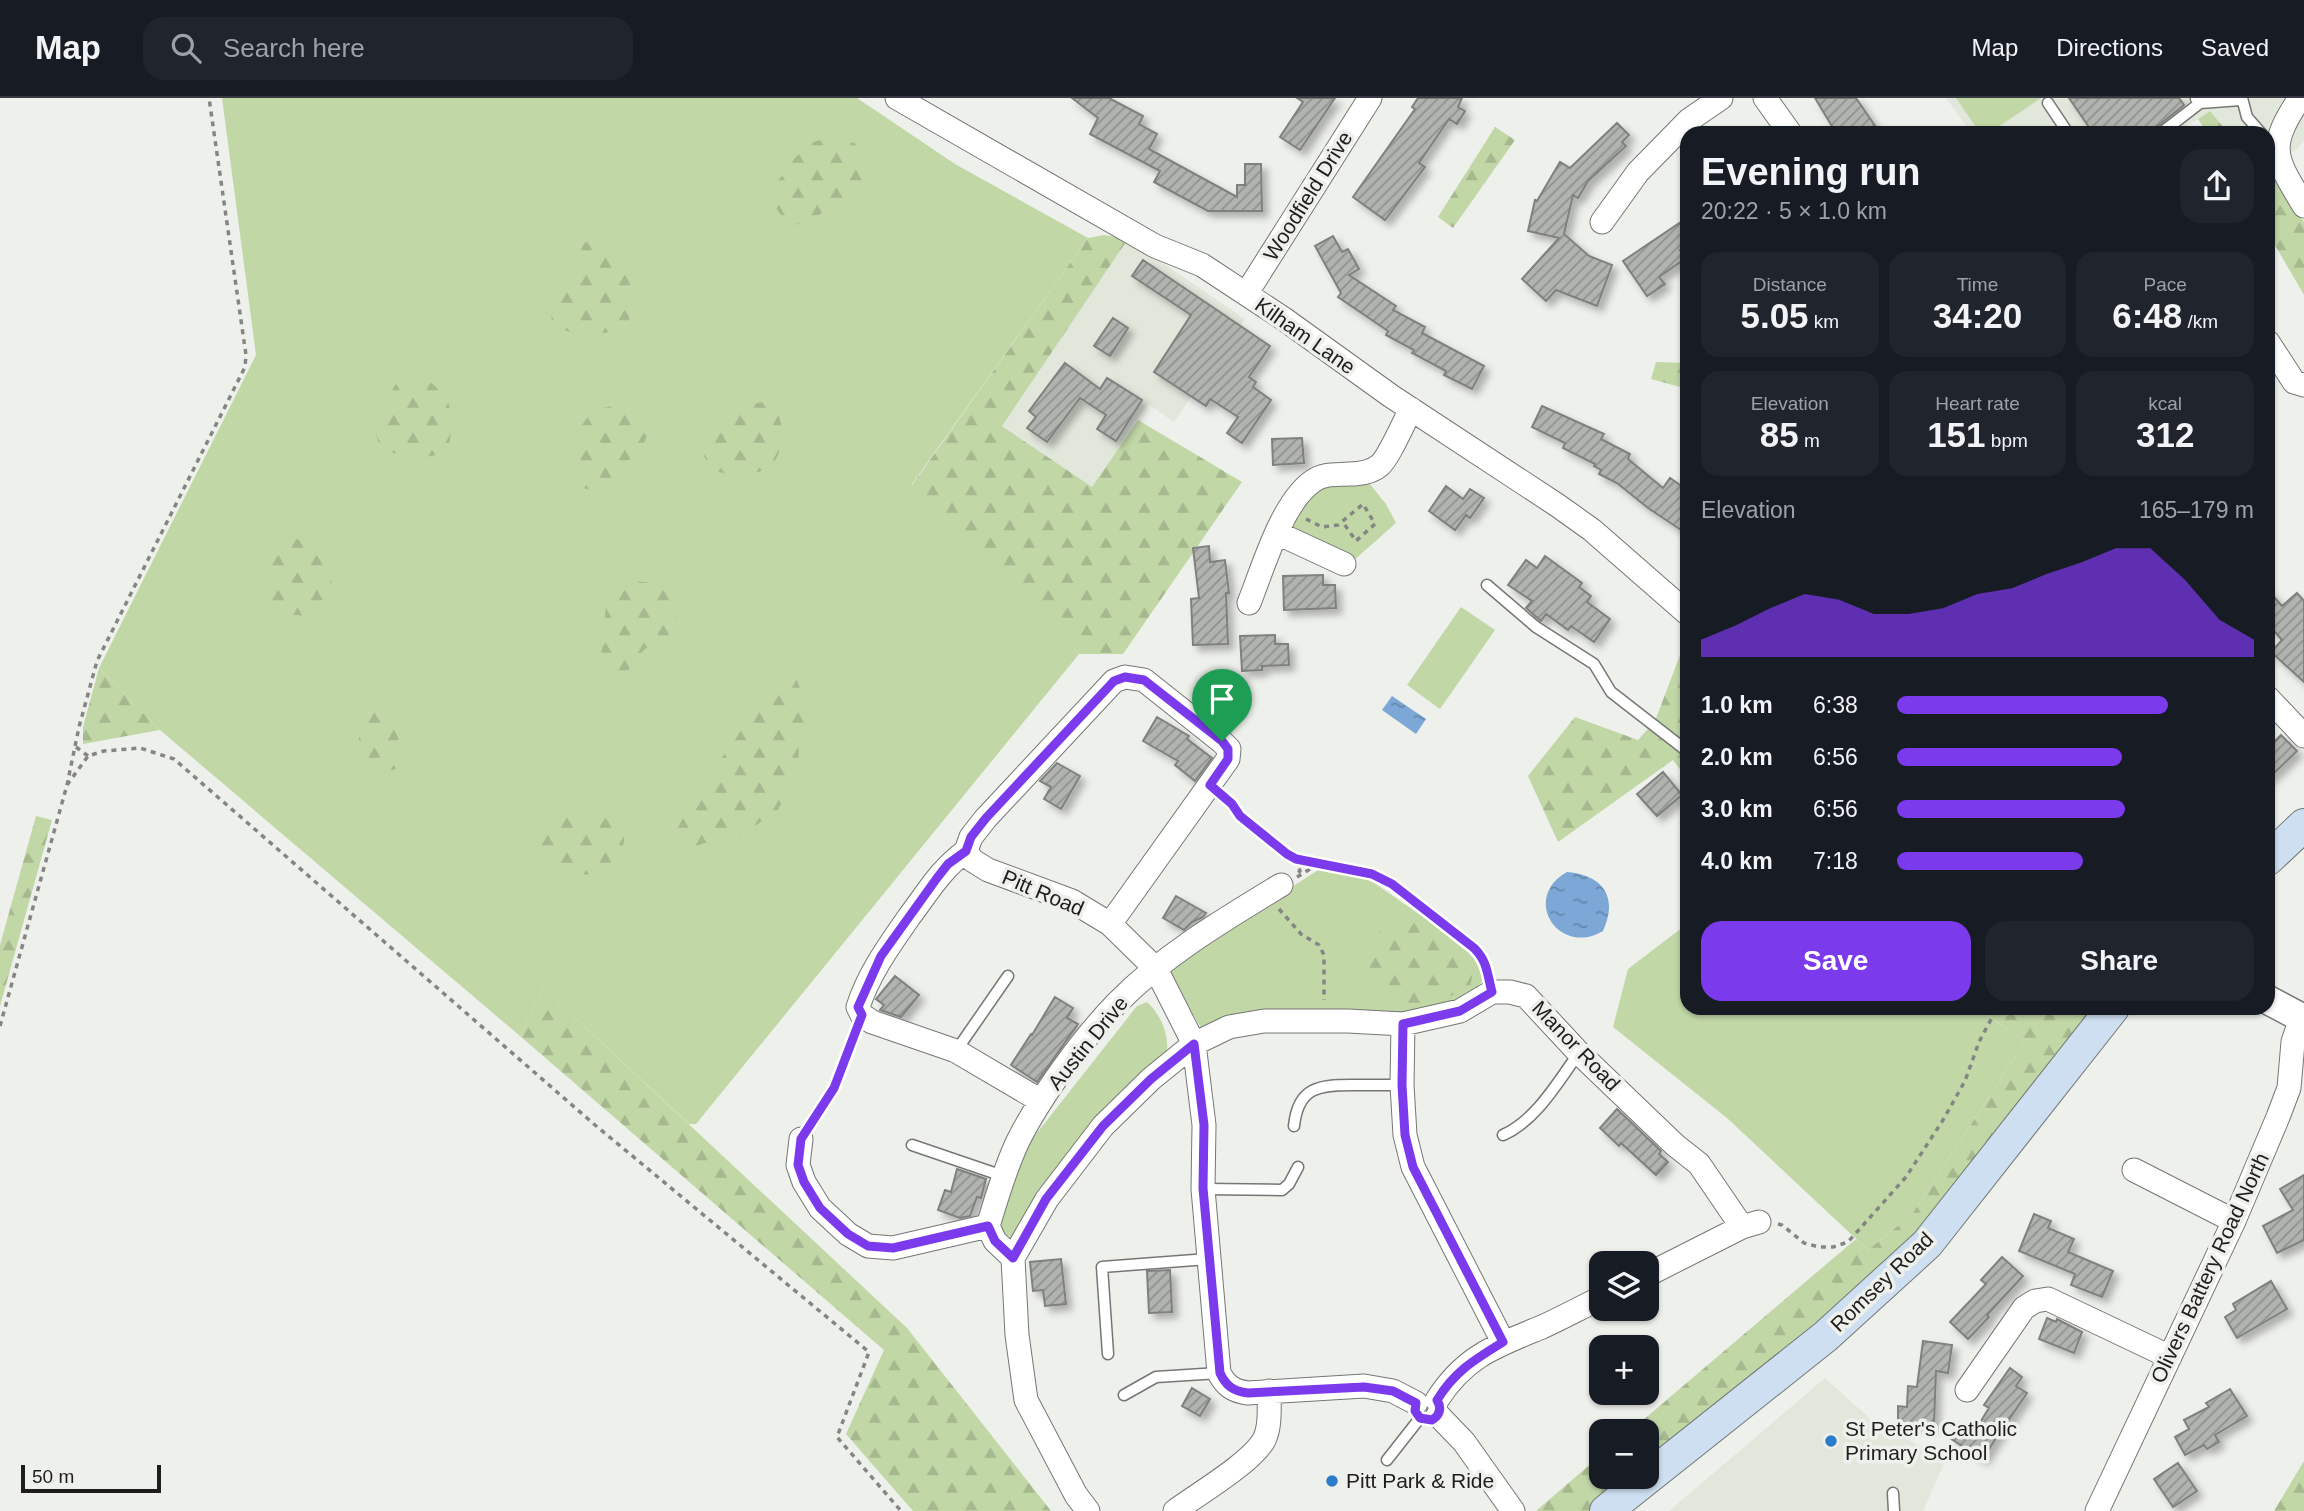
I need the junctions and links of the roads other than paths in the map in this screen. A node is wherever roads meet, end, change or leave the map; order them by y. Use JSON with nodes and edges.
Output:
{"nodes":[{"id":1,"x":897,"y":98,"type":"edge"},
{"id":2,"x":1370,"y":98,"type":"edge"},
{"id":3,"x":1721,"y":98,"type":"edge"},
{"id":4,"x":1765,"y":98,"type":"edge"},
{"id":5,"x":2300,"y":98,"type":"edge"},
{"id":6,"x":2241,"y":99,"type":"edge"},
{"id":7,"x":2198,"y":100,"type":"edge"},
{"id":8,"x":2048,"y":103,"type":"dead end"},
{"id":9,"x":1683,"y":126,"type":"edge"},
{"id":10,"x":1785,"y":126,"type":"edge"},
{"id":11,"x":2063,"y":126,"type":"edge"},
{"id":12,"x":2169,"y":126,"type":"edge"},
{"id":13,"x":2255,"y":126,"type":"edge"},
{"id":14,"x":1680,"y":129,"type":"edge"},
{"id":15,"x":2275,"y":147,"type":"edge"},
{"id":16,"x":2275,"y":155,"type":"edge"},
{"id":17,"x":2304,"y":206,"type":"edge"},
{"id":18,"x":1602,"y":222,"type":"dead end"},
{"id":19,"x":1246,"y":294,"type":"junction"},
{"id":20,"x":2275,"y":353,"type":"edge"},
{"id":21,"x":2304,"y":385,"type":"edge"},
{"id":22,"x":1411,"y":409,"type":"junction"},
{"id":23,"x":1277,"y":533,"type":"junction"},
{"id":24,"x":1344,"y":564,"type":"dead end"},
{"id":25,"x":1487,"y":585,"type":"dead end"},
{"id":26,"x":1249,"y":603,"type":"dead end"},
{"id":27,"x":1680,"y":608,"type":"edge"},
{"id":28,"x":2275,"y":705,"type":"edge"},
{"id":29,"x":2304,"y":736,"type":"edge"},
{"id":30,"x":1680,"y":746,"type":"edge"},
{"id":31,"x":2304,"y":825,"type":"edge"},
{"id":32,"x":966,"y":851,"type":"junction"},
{"id":33,"x":2275,"y":852,"type":"edge"},
{"id":34,"x":1281,"y":885,"type":"road end"},
{"id":35,"x":1110,"y":924,"type":"junction"},
{"id":36,"x":1156,"y":969,"type":"junction"},
{"id":37,"x":1008,"y":976,"type":"dead end"},
{"id":38,"x":2275,"y":1004,"type":"edge"},
{"id":39,"x":2107,"y":1015,"type":"edge"},
{"id":40,"x":2303,"y":1018,"type":"edge"},
{"id":41,"x":1403,"y":1024,"type":"junction"},
{"id":42,"x":1194,"y":1044,"type":"junction"},
{"id":43,"x":956,"y":1051,"type":"junction"},
{"id":44,"x":1579,"y":1053,"type":"junction"},
{"id":45,"x":1402,"y":1085,"type":"junction"},
{"id":46,"x":1041,"y":1101,"type":"junction"},
{"id":47,"x":1294,"y":1126,"type":"dead end"},
{"id":48,"x":1503,"y":1135,"type":"dead end"},
{"id":49,"x":801,"y":1139,"type":"road end"},
{"id":50,"x":912,"y":1145,"type":"dead end"},
{"id":51,"x":1298,"y":1167,"type":"dead end"},
{"id":52,"x":2134,"y":1170,"type":"dead end"},
{"id":53,"x":1003,"y":1176,"type":"junction"},
{"id":54,"x":1203,"y":1188,"type":"junction"},
{"id":55,"x":2234,"y":1221,"type":"junction"},
{"id":56,"x":988,"y":1226,"type":"junction"},
{"id":57,"x":1013,"y":1258,"type":"junction"},
{"id":58,"x":1208,"y":1259,"type":"junction"},
{"id":59,"x":1659,"y":1269,"type":"edge"},
{"id":60,"x":1589,"y":1304,"type":"edge"},
{"id":61,"x":1503,"y":1342,"type":"junction"},
{"id":62,"x":1108,"y":1354,"type":"dead end"},
{"id":63,"x":2170,"y":1357,"type":"junction"},
{"id":64,"x":1220,"y":1373,"type":"junction"},
{"id":65,"x":1967,"y":1390,"type":"dead end"},
{"id":66,"x":1269,"y":1391,"type":"junction"},
{"id":67,"x":1124,"y":1395,"type":"dead end"},
{"id":68,"x":1428,"y":1409,"type":"junction"},
{"id":69,"x":1387,"y":1460,"type":"dead end"},
{"id":70,"x":1893,"y":1493,"type":"dead end"},
{"id":71,"x":1088,"y":1511,"type":"edge"},
{"id":72,"x":1175,"y":1511,"type":"edge"},
{"id":73,"x":1513,"y":1511,"type":"edge"},
{"id":74,"x":1606,"y":1511,"type":"edge"},
{"id":75,"x":1894,"y":1511,"type":"edge"},
{"id":76,"x":2097,"y":1511,"type":"edge"}],
"edges":[{"from":1,"to":19,"type":"street","name":"Kilham Lane"},
{"from":2,"to":19,"type":"street","name":"Woodfield Drive"},
{"from":3,"to":9,"type":"street"},
{"from":4,"to":10,"type":"street"},
{"from":5,"to":15,"type":"street"},
{"from":6,"to":7,"type":"lane"},
{"from":6,"to":13,"type":"lane"},
{"from":7,"to":12,"type":"lane"},
{"from":8,"to":11,"type":"lane"},
{"from":14,"to":18,"type":"street"},
{"from":16,"to":17,"type":"street"},
{"from":19,"to":22,"type":"street","name":"Kilham Lane"},
{"from":20,"to":21,"type":"street"},
{"from":22,"to":23,"type":"street"},
{"from":22,"to":27,"type":"street","name":"Kilham Lane"},
{"from":23,"to":24,"type":"street"},
{"from":23,"to":26,"type":"street"},
{"from":25,"to":30,"type":"lane"},
{"from":28,"to":29,"type":"street"},
{"from":31,"to":33,"type":"main road"},
{"from":32,"to":35,"type":"street","name":"Pitt Road"},
{"from":32,"to":35,"type":"street"},
{"from":32,"to":43,"type":"street"},
{"from":34,"to":36,"type":"street","name":"Austin Drive"},
{"from":35,"to":36,"type":"street","name":"Pitt Road"},
{"from":36,"to":42,"type":"street","name":"Pitt Road"},
{"from":36,"to":46,"type":"street","name":"Austin Drive"},
{"from":37,"to":43,"type":"lane"},
{"from":38,"to":40,"type":"street"},
{"from":39,"to":74,"type":"main road","name":"Romsey Road"},
{"from":40,"to":55,"type":"street","name":"Olivers Battery Road North"},
{"from":41,"to":42,"type":"street"},
{"from":41,"to":44,"type":"street","name":"Manor Road"},
{"from":41,"to":45,"type":"street"},
{"from":42,"to":54,"type":"street","name":"Pitt Road"},
{"from":42,"to":57,"type":"street"},
{"from":43,"to":46,"type":"street"},
{"from":44,"to":48,"type":"lane"},
{"from":44,"to":59,"type":"street","name":"Manor Road"},
{"from":45,"to":47,"type":"lane"},
{"from":45,"to":61,"type":"street"},
{"from":46,"to":53,"type":"street","name":"Austin Drive"},
{"from":49,"to":56,"type":"street"},
{"from":50,"to":53,"type":"lane"},
{"from":51,"to":54,"type":"lane"},
{"from":52,"to":55,"type":"street"},
{"from":53,"to":56,"type":"street","name":"Austin Drive"},
{"from":54,"to":58,"type":"street","name":"Pitt Road"},
{"from":55,"to":63,"type":"street","name":"Olivers Battery Road North"},
{"from":56,"to":57,"type":"street"},
{"from":57,"to":71,"type":"street"},
{"from":58,"to":62,"type":"lane"},
{"from":58,"to":64,"type":"street","name":"Pitt Road"},
{"from":60,"to":61,"type":"street"},
{"from":61,"to":68,"type":"street"},
{"from":63,"to":65,"type":"street"},
{"from":63,"to":76,"type":"street","name":"Olivers Battery Road North"},
{"from":64,"to":66,"type":"street"},
{"from":64,"to":67,"type":"lane"},
{"from":66,"to":68,"type":"street"},
{"from":66,"to":72,"type":"street"},
{"from":68,"to":69,"type":"lane"},
{"from":68,"to":73,"type":"street"},
{"from":70,"to":75,"type":"lane"}]}
